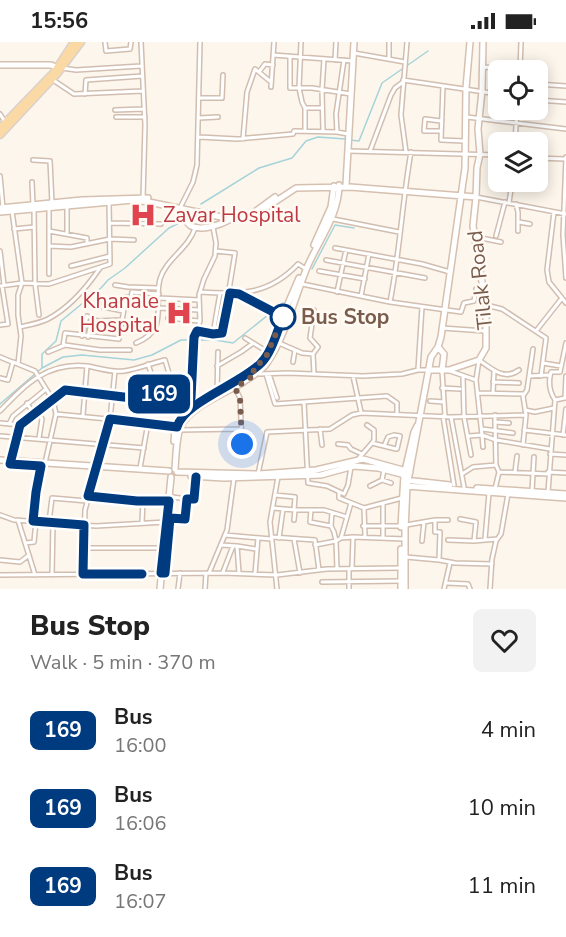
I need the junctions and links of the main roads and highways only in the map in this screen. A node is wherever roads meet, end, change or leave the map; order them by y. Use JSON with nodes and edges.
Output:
{"nodes":[{"id":1,"x":74,"y":42,"type":"edge"},
{"id":2,"x":81,"y":42,"type":"edge"},
{"id":3,"x":54,"y":70,"type":"junction"},
{"id":4,"x":3,"y":125,"type":"edge"},
{"id":5,"x":0,"y":135,"type":"edge"}],
"edges":[{"from":1,"to":3,"type":"main road"},
{"from":2,"to":3,"type":"main road"},
{"from":3,"to":4,"type":"main road"},
{"from":3,"to":5,"type":"main road"}]}
